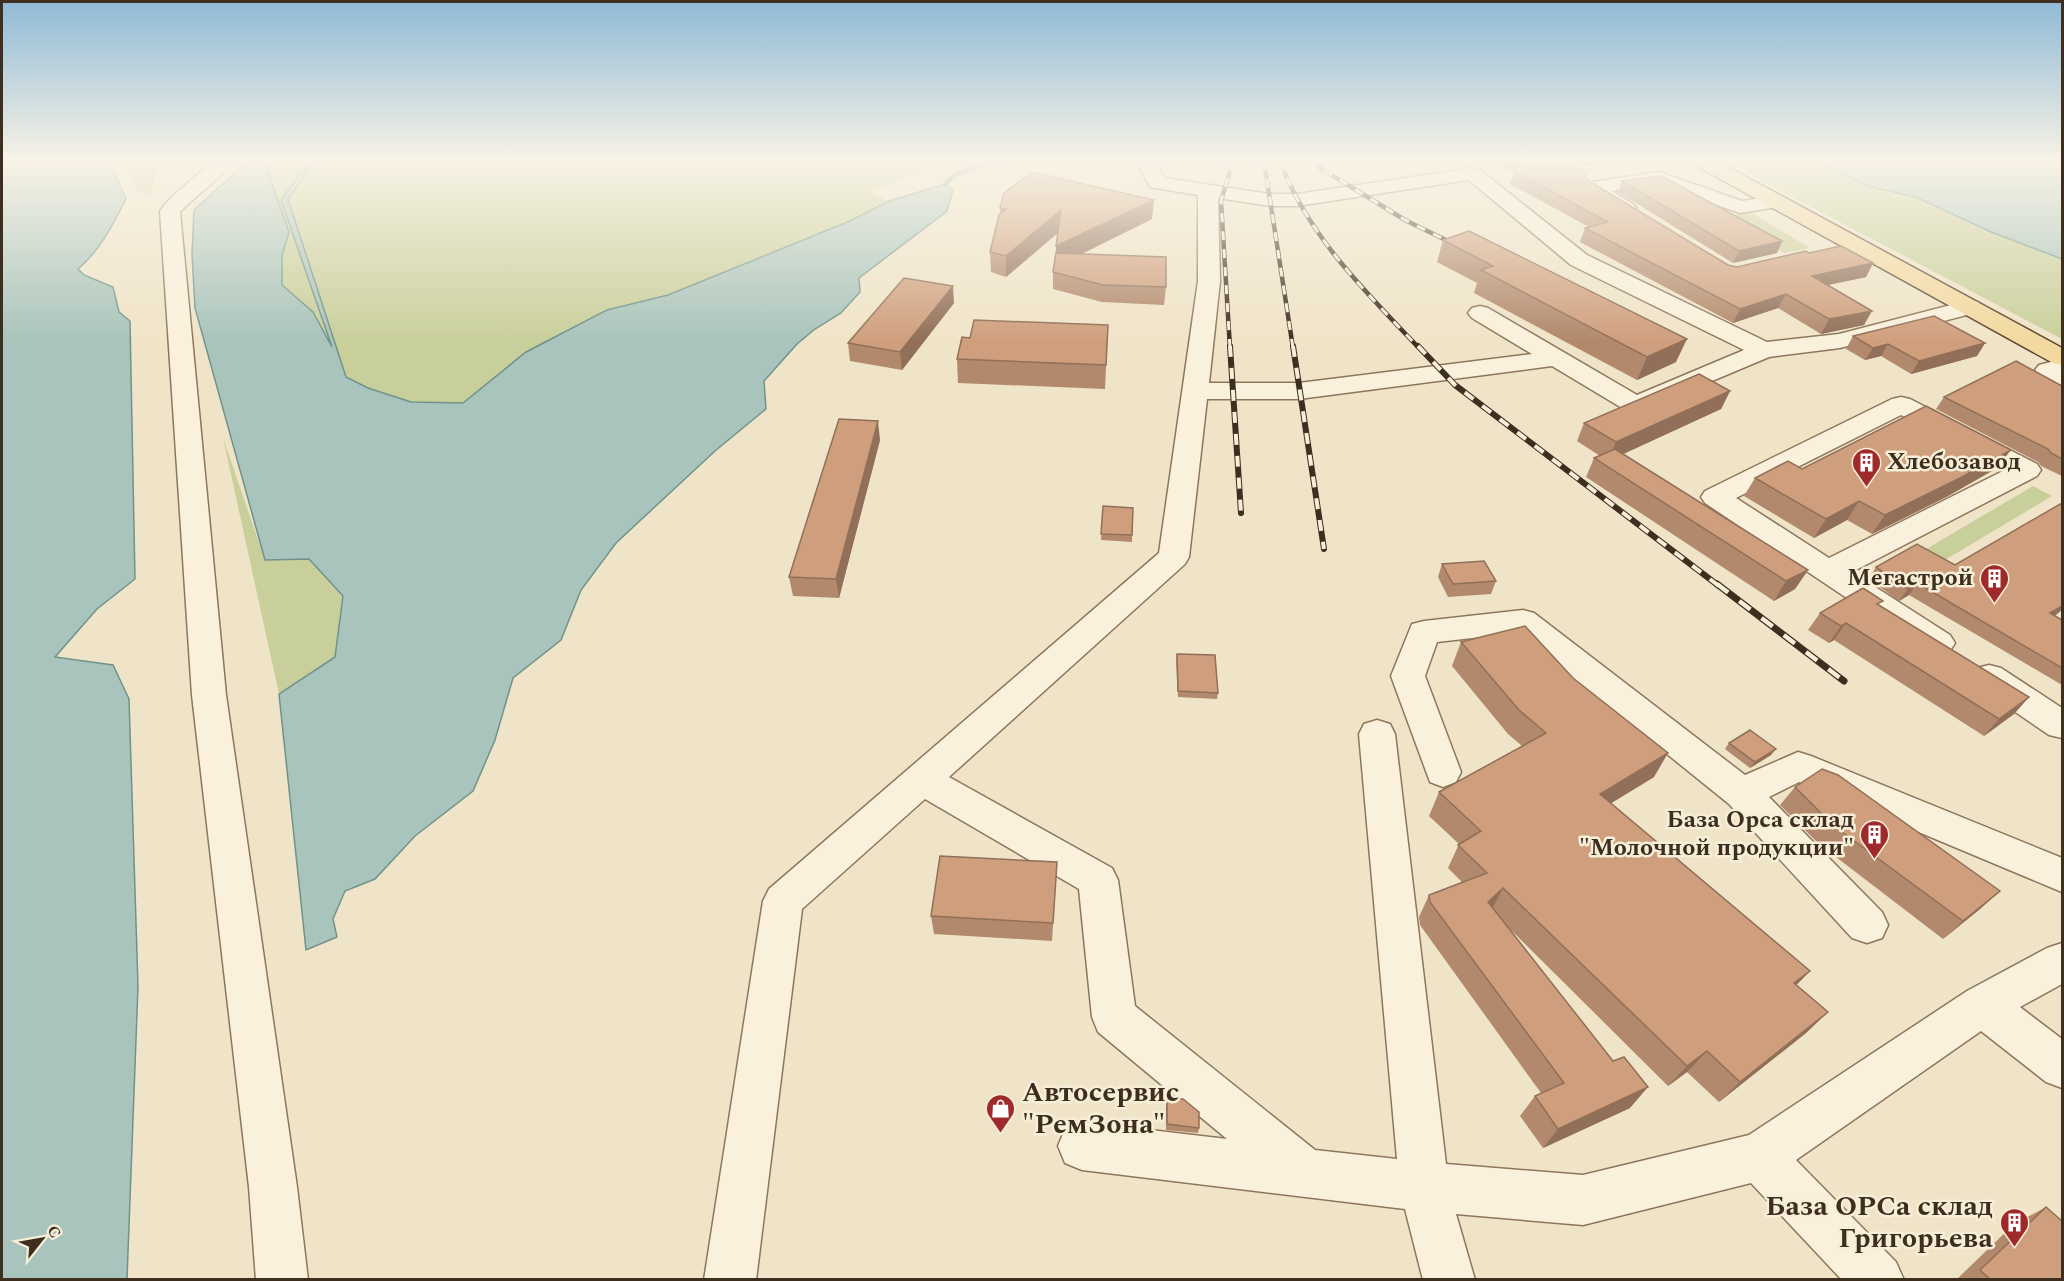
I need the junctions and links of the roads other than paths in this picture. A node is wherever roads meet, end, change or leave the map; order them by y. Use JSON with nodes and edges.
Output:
{"nodes":[{"id":1,"x":171,"y":221,"type":"edge"},
{"id":2,"x":1208,"y":221,"type":"edge"},
{"id":3,"x":1533,"y":221,"type":"edge"},
{"id":4,"x":1811,"y":221,"type":"edge"},
{"id":5,"x":1852,"y":244,"type":"junction"},
{"id":6,"x":1819,"y":251,"type":"edge"},
{"id":7,"x":1970,"y":307,"type":"junction"},
{"id":8,"x":1480,"y":313,"type":"dead end"},
{"id":9,"x":1764,"y":350,"type":"junction"},
{"id":10,"x":1556,"y":358,"type":"junction"},
{"id":11,"x":2062,"y":358,"type":"edge"},
{"id":12,"x":2062,"y":367,"type":"edge"},
{"id":13,"x":2062,"y":378,"type":"edge"},
{"id":14,"x":1195,"y":391,"type":"junction"},
{"id":15,"x":1828,"y":571,"type":"junction"},
{"id":16,"x":2062,"y":725,"type":"edge"},
{"id":17,"x":1377,"y":734,"type":"dead end"},
{"id":18,"x":1443,"y":772,"type":"dead end"},
{"id":19,"x":922,"y":779,"type":"junction"},
{"id":20,"x":1742,"y":793,"type":"junction"},
{"id":21,"x":2062,"y":874,"type":"edge"},
{"id":22,"x":1867,"y":925,"type":"dead end"},
{"id":23,"x":2062,"y":962,"type":"edge"},
{"id":24,"x":1982,"y":1005,"type":"junction"},
{"id":25,"x":2062,"y":1066,"type":"edge"},
{"id":26,"x":1082,"y":1146,"type":"dead end"},
{"id":27,"x":1759,"y":1157,"type":"junction"},
{"id":28,"x":1304,"y":1172,"type":"junction"},
{"id":29,"x":1424,"y":1187,"type":"junction"},
{"id":30,"x":282,"y":1280,"type":"edge"},
{"id":31,"x":730,"y":1280,"type":"edge"},
{"id":32,"x":1449,"y":1280,"type":"edge"},
{"id":33,"x":1878,"y":1280,"type":"edge"}],
"edges":[{"from":1,"to":30,"type":"lane"},
{"from":2,"to":14,"type":"lane"},
{"from":3,"to":9,"type":"lane"},
{"from":4,"to":5,"type":"main road"},
{"from":5,"to":6,"type":"lane"},
{"from":5,"to":7,"type":"main road"},
{"from":7,"to":9,"type":"lane"},
{"from":7,"to":11,"type":"main road"},
{"from":8,"to":10,"type":"lane"},
{"from":9,"to":10,"type":"lane"},
{"from":10,"to":14,"type":"lane"},
{"from":12,"to":13,"type":"lane"},
{"from":14,"to":19,"type":"lane"},
{"from":15,"to":15,"type":"lane"},
{"from":15,"to":16,"type":"lane"},
{"from":17,"to":29,"type":"lane"},
{"from":18,"to":20,"type":"lane"},
{"from":19,"to":28,"type":"lane"},
{"from":19,"to":31,"type":"lane"},
{"from":20,"to":21,"type":"lane"},
{"from":20,"to":22,"type":"lane"},
{"from":23,"to":24,"type":"lane"},
{"from":24,"to":25,"type":"lane"},
{"from":24,"to":27,"type":"lane"},
{"from":26,"to":28,"type":"lane"},
{"from":27,"to":29,"type":"lane"},
{"from":27,"to":33,"type":"lane"},
{"from":28,"to":29,"type":"lane"},
{"from":29,"to":32,"type":"lane"}]}
